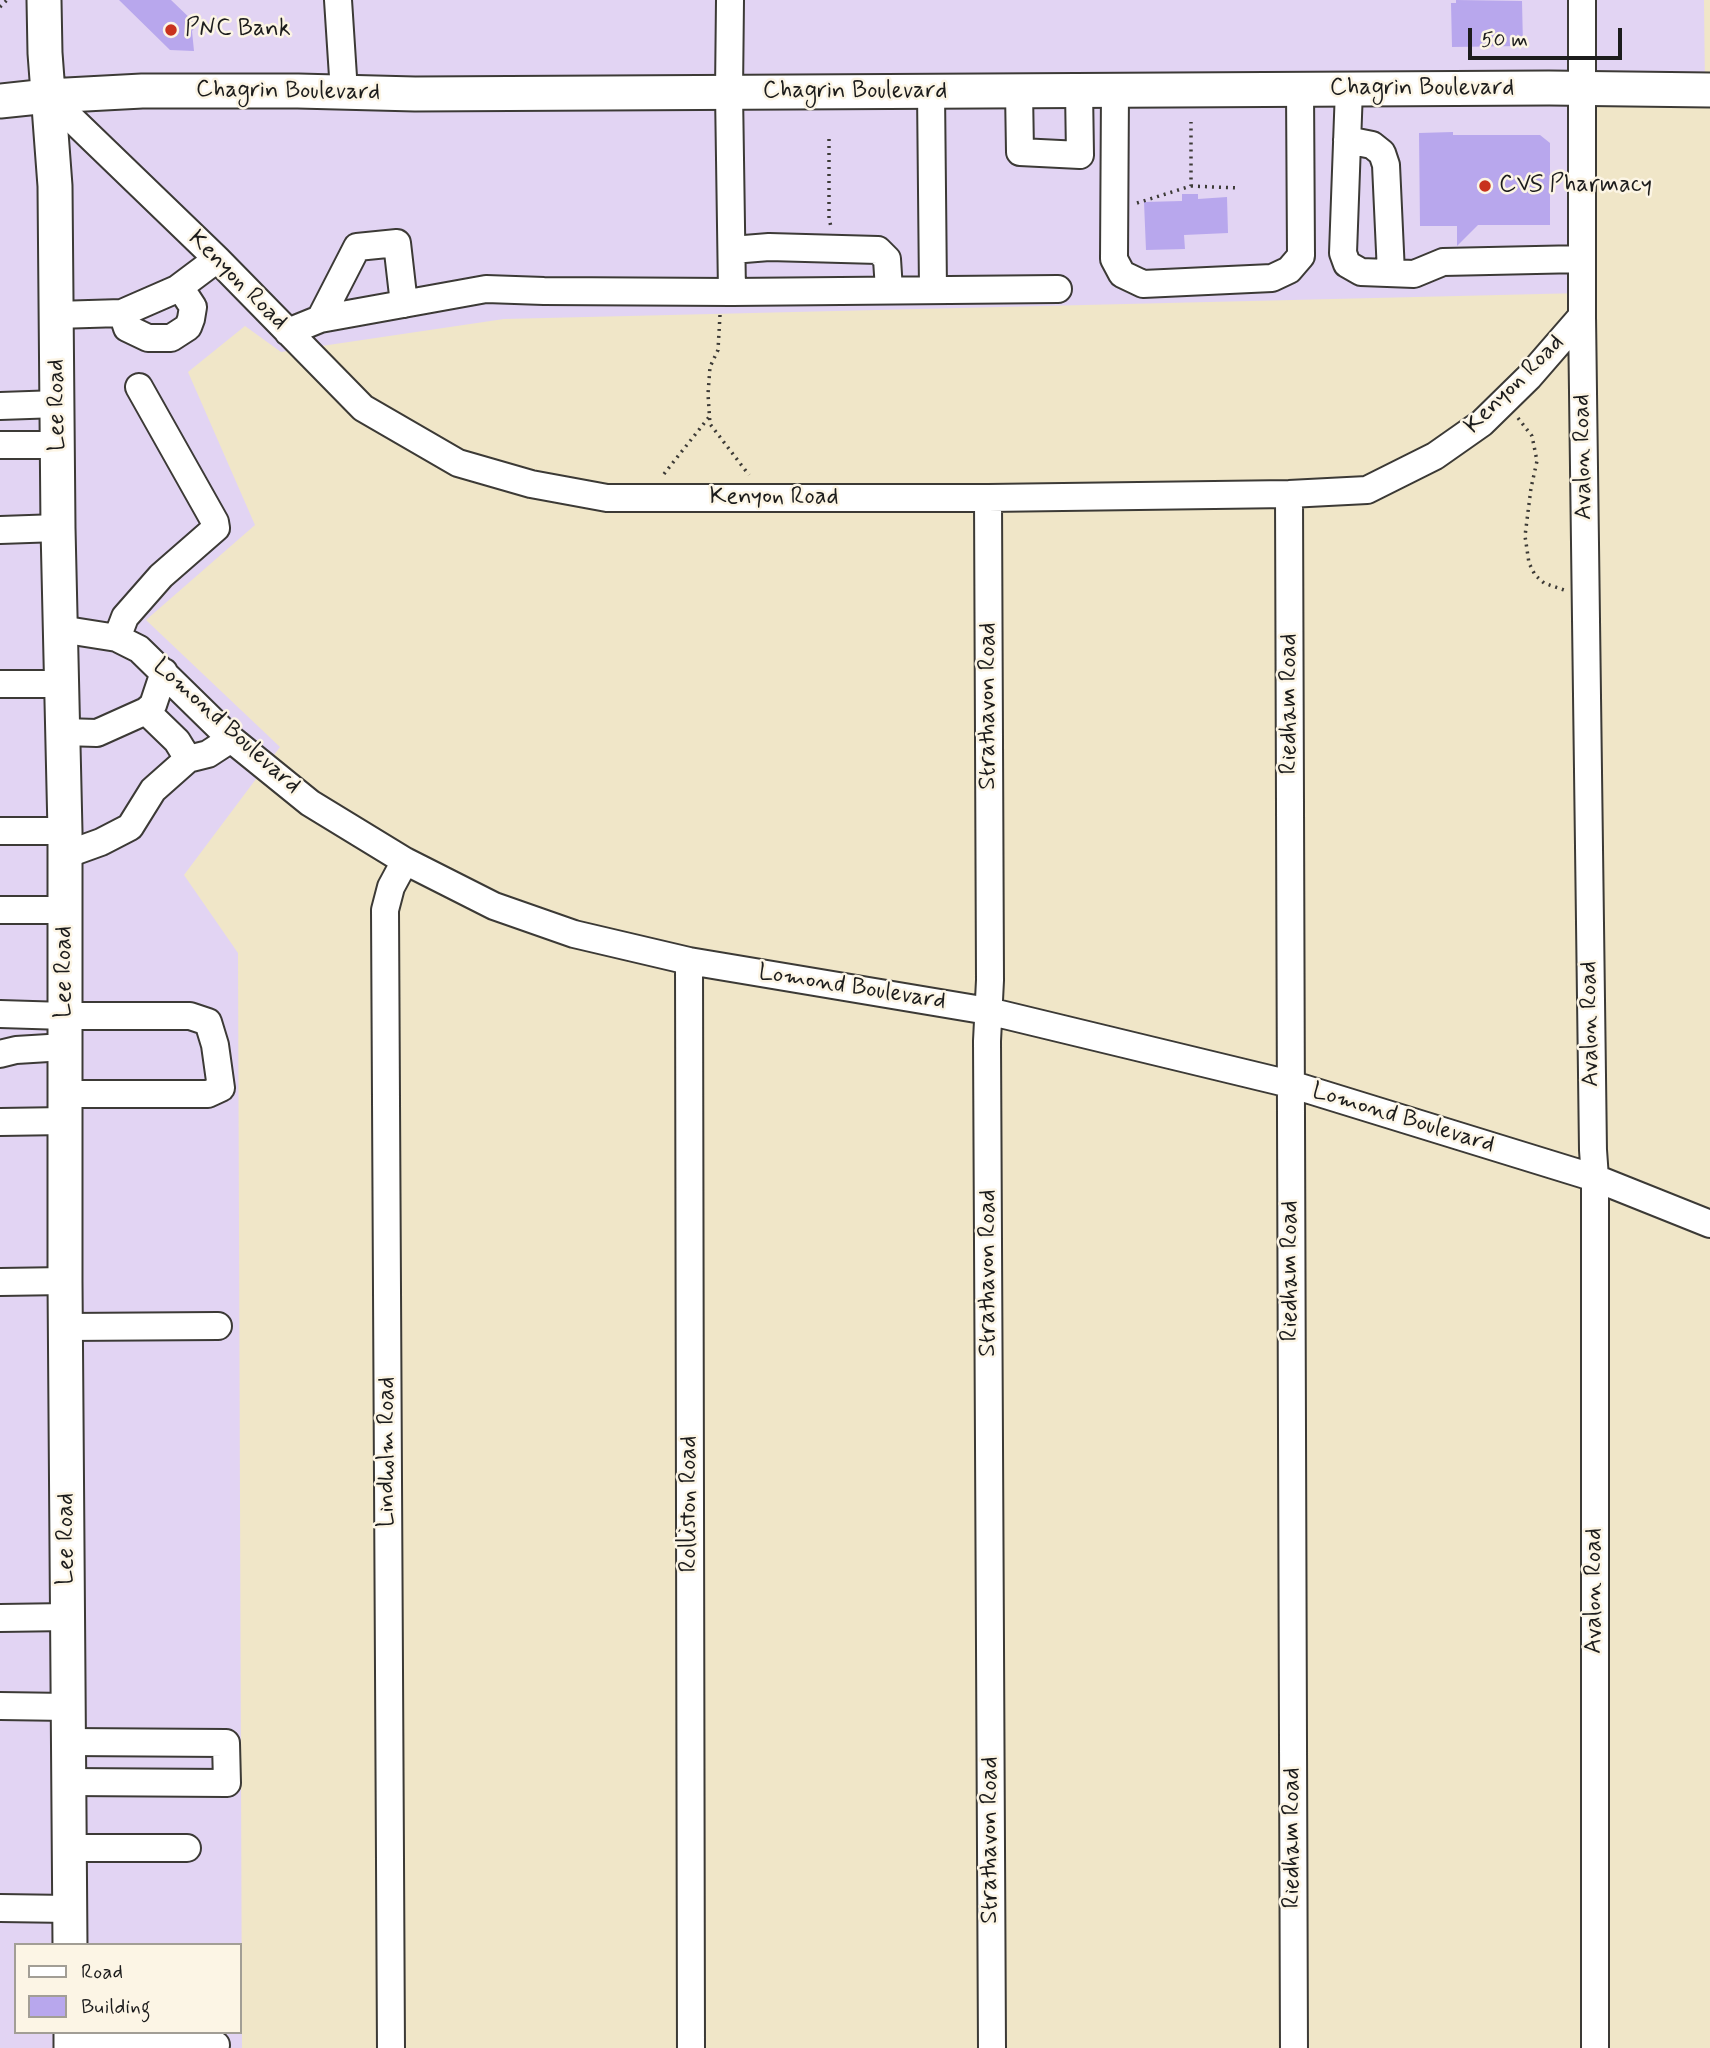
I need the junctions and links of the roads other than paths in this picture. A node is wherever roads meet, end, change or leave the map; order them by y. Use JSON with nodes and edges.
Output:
{"nodes":[{"id":1,"x":44,"y":0,"type":"edge"},
{"id":2,"x":338,"y":0,"type":"edge"},
{"id":3,"x":730,"y":0,"type":"edge"},
{"id":4,"x":1582,"y":0,"type":"edge"},
{"id":5,"x":1581,"y":88,"type":"junction"},
{"id":6,"x":1300,"y":89,"type":"junction"},
{"id":7,"x":1349,"y":89,"type":"junction"},
{"id":8,"x":1079,"y":90,"type":"junction"},
{"id":9,"x":1115,"y":90,"type":"junction"},
{"id":10,"x":1710,"y":90,"type":"edge"},
{"id":11,"x":932,"y":91,"type":"junction"},
{"id":12,"x":1019,"y":91,"type":"junction"},
{"id":13,"x":344,"y":92,"type":"junction"},
{"id":14,"x":729,"y":92,"type":"junction"},
{"id":15,"x":48,"y":96,"type":"junction"},
{"id":16,"x":0,"y":101,"type":"edge"},
{"id":17,"x":1347,"y":140,"type":"junction"},
{"id":18,"x":732,"y":250,"type":"junction"},
{"id":19,"x":1581,"y":259,"type":"junction"},
{"id":20,"x":217,"y":260,"type":"junction"},
{"id":21,"x":1391,"y":273,"type":"junction"},
{"id":22,"x":180,"y":287,"type":"junction"},
{"id":23,"x":1058,"y":289,"type":"dead end"},
{"id":24,"x":890,"y":290,"type":"junction"},
{"id":25,"x":933,"y":290,"type":"junction"},
{"id":26,"x":727,"y":299,"type":"junction"},
{"id":27,"x":404,"y":304,"type":"junction"},
{"id":28,"x":122,"y":313,"type":"junction"},
{"id":29,"x":57,"y":315,"type":"junction"},
{"id":30,"x":1582,"y":316,"type":"junction"},
{"id":31,"x":320,"y":319,"type":"junction"},
{"id":32,"x":288,"y":332,"type":"junction"},
{"id":33,"x":139,"y":387,"type":"dead end"},
{"id":34,"x":58,"y":404,"type":"junction"},
{"id":35,"x":0,"y":406,"type":"edge"},
{"id":36,"x":0,"y":445,"type":"edge"},
{"id":37,"x":58,"y":445,"type":"junction"},
{"id":38,"x":1289,"y":494,"type":"junction"},
{"id":39,"x":988,"y":498,"type":"junction"},
{"id":40,"x":58,"y":528,"type":"junction"},
{"id":41,"x":0,"y":530,"type":"edge"},
{"id":42,"x":60,"y":629,"type":"junction"},
{"id":43,"x":117,"y":638,"type":"junction"},
{"id":44,"x":164,"y":672,"type":"junction"},
{"id":45,"x":0,"y":684,"type":"edge"},
{"id":46,"x":62,"y":684,"type":"junction"},
{"id":47,"x":146,"y":711,"type":"junction"},
{"id":48,"x":63,"y":733,"type":"junction"},
{"id":49,"x":231,"y":739,"type":"junction"},
{"id":50,"x":188,"y":758,"type":"junction"},
{"id":51,"x":0,"y":831,"type":"edge"},
{"id":52,"x":65,"y":843,"type":"junction"},
{"id":53,"x":405,"y":861,"type":"junction"},
{"id":54,"x":0,"y":910,"type":"edge"},
{"id":55,"x":65,"y":910,"type":"junction"},
{"id":56,"x":689,"y":961,"type":"junction"},
{"id":57,"x":988,"y":1011,"type":"junction"},
{"id":58,"x":0,"y":1014,"type":"edge"},
{"id":59,"x":65,"y":1032,"type":"junction"},
{"id":60,"x":0,"y":1054,"type":"edge"},
{"id":61,"x":1290,"y":1084,"type":"junction"},
{"id":62,"x":65,"y":1108,"type":"junction"},
{"id":63,"x":0,"y":1122,"type":"edge"},
{"id":64,"x":1595,"y":1178,"type":"junction"},
{"id":65,"x":1710,"y":1224,"type":"edge"},
{"id":66,"x":65,"y":1281,"type":"junction"},
{"id":67,"x":0,"y":1282,"type":"edge"},
{"id":68,"x":218,"y":1326,"type":"dead end"},
{"id":69,"x":66,"y":1327,"type":"junction"},
{"id":70,"x":68,"y":1616,"type":"junction"},
{"id":71,"x":0,"y":1618,"type":"edge"},
{"id":72,"x":0,"y":1706,"type":"edge"},
{"id":73,"x":68,"y":1707,"type":"junction"},
{"id":74,"x":69,"y":1742,"type":"junction"},
{"id":75,"x":69,"y":1782,"type":"junction"},
{"id":76,"x":69,"y":1848,"type":"junction"},
{"id":77,"x":187,"y":1848,"type":"dead end"},
{"id":78,"x":0,"y":1908,"type":"edge"},
{"id":79,"x":70,"y":1909,"type":"junction"},
{"id":80,"x":70,"y":1943,"type":"edge"},
{"id":81,"x":71,"y":2041,"type":"edge"},
{"id":82,"x":216,"y":2045,"type":"dead end"},
{"id":83,"x":391,"y":2048,"type":"edge"},
{"id":84,"x":691,"y":2048,"type":"edge"},
{"id":85,"x":992,"y":2048,"type":"edge"},
{"id":86,"x":1294,"y":2048,"type":"edge"},
{"id":87,"x":1595,"y":2048,"type":"edge"}],
"edges":[{"from":1,"to":15,"type":"main road","name":"Lee Road"},
{"from":2,"to":13,"type":"street"},
{"from":3,"to":14,"type":"street"},
{"from":4,"to":5,"type":"street","name":"Avalon Road"},
{"from":5,"to":7,"type":"main road","name":"Chagrin Boulevard"},
{"from":5,"to":10,"type":"main road","name":"Chagrin Boulevard"},
{"from":5,"to":19,"type":"street","name":"Avalon Road"},
{"from":6,"to":7,"type":"main road","name":"Chagrin Boulevard"},
{"from":6,"to":9,"type":"main road","name":"Chagrin Boulevard"},
{"from":6,"to":9,"type":"street"},
{"from":7,"to":17,"type":"street"},
{"from":8,"to":9,"type":"main road","name":"Chagrin Boulevard"},
{"from":8,"to":12,"type":"main road","name":"Chagrin Boulevard"},
{"from":8,"to":12,"type":"street"},
{"from":11,"to":12,"type":"main road","name":"Chagrin Boulevard"},
{"from":11,"to":14,"type":"main road","name":"Chagrin Boulevard"},
{"from":11,"to":25,"type":"street"},
{"from":13,"to":14,"type":"main road","name":"Chagrin Boulevard"},
{"from":13,"to":15,"type":"main road","name":"Chagrin Boulevard"},
{"from":14,"to":18,"type":"street"},
{"from":15,"to":16,"type":"main road","name":"Chagrin Boulevard"},
{"from":15,"to":20,"type":"street","name":"Kenyon Road"},
{"from":15,"to":29,"type":"main road","name":"Lee Road"},
{"from":17,"to":21,"type":"street"},
{"from":17,"to":21,"type":"street"},
{"from":18,"to":24,"type":"street"},
{"from":18,"to":26,"type":"street"},
{"from":19,"to":21,"type":"street"},
{"from":19,"to":30,"type":"street","name":"Avalon Road"},
{"from":20,"to":22,"type":"street"},
{"from":20,"to":32,"type":"street","name":"Kenyon Road"},
{"from":22,"to":28,"type":"street"},
{"from":22,"to":28,"type":"street"},
{"from":23,"to":25,"type":"street"},
{"from":24,"to":25,"type":"street"},
{"from":24,"to":26,"type":"street"},
{"from":26,"to":27,"type":"street"},
{"from":27,"to":31,"type":"street"},
{"from":27,"to":31,"type":"street"},
{"from":28,"to":29,"type":"street"},
{"from":29,"to":34,"type":"main road","name":"Lee Road"},
{"from":30,"to":38,"type":"street","name":"Kenyon Road"},
{"from":30,"to":64,"type":"street","name":"Avalon Road"},
{"from":31,"to":32,"type":"street"},
{"from":32,"to":39,"type":"street","name":"Kenyon Road"},
{"from":33,"to":43,"type":"street"},
{"from":34,"to":35,"type":"street"},
{"from":34,"to":37,"type":"main road","name":"Lee Road"},
{"from":36,"to":37,"type":"street"},
{"from":37,"to":40,"type":"main road","name":"Lee Road"},
{"from":38,"to":39,"type":"street","name":"Kenyon Road"},
{"from":38,"to":61,"type":"street","name":"Riedham Road"},
{"from":39,"to":57,"type":"street","name":"Strathavon Road"},
{"from":40,"to":41,"type":"street"},
{"from":40,"to":42,"type":"main road","name":"Lee Road"},
{"from":42,"to":43,"type":"street","name":"Lomond Boulevard"},
{"from":42,"to":46,"type":"main road","name":"Lee Road"},
{"from":43,"to":44,"type":"street","name":"Lomond Boulevard"},
{"from":44,"to":47,"type":"street"},
{"from":44,"to":49,"type":"street","name":"Lomond Boulevard"},
{"from":45,"to":46,"type":"street"},
{"from":46,"to":48,"type":"main road","name":"Lee Road"},
{"from":47,"to":48,"type":"street"},
{"from":47,"to":50,"type":"street"},
{"from":48,"to":52,"type":"main road","name":"Lee Road"},
{"from":49,"to":50,"type":"street"},
{"from":49,"to":53,"type":"street","name":"Lomond Boulevard"},
{"from":50,"to":52,"type":"street"},
{"from":51,"to":52,"type":"street"},
{"from":52,"to":55,"type":"main road","name":"Lee Road"},
{"from":53,"to":56,"type":"street","name":"Lomond Boulevard"},
{"from":53,"to":83,"type":"street","name":"Lindholm Road"},
{"from":54,"to":55,"type":"street"},
{"from":55,"to":59,"type":"main road","name":"Lee Road"},
{"from":56,"to":57,"type":"street","name":"Lomond Boulevard"},
{"from":56,"to":84,"type":"street","name":"Rolliston Road"},
{"from":57,"to":61,"type":"street","name":"Lomond Boulevard"},
{"from":57,"to":85,"type":"street","name":"Strathavon Road"},
{"from":58,"to":59,"type":"street"},
{"from":59,"to":60,"type":"street"},
{"from":59,"to":62,"type":"main road","name":"Lee Road"},
{"from":59,"to":62,"type":"street"},
{"from":61,"to":64,"type":"street","name":"Lomond Boulevard"},
{"from":61,"to":86,"type":"street","name":"Riedham Road"},
{"from":62,"to":63,"type":"street"},
{"from":62,"to":66,"type":"main road","name":"Lee Road"},
{"from":64,"to":65,"type":"street","name":"Lomond Boulevard"},
{"from":64,"to":87,"type":"street","name":"Avalon Road"},
{"from":66,"to":67,"type":"street"},
{"from":66,"to":69,"type":"main road","name":"Lee Road"},
{"from":68,"to":69,"type":"street"},
{"from":69,"to":70,"type":"main road","name":"Lee Road"},
{"from":70,"to":71,"type":"street"},
{"from":70,"to":73,"type":"main road","name":"Lee Road"},
{"from":72,"to":73,"type":"street"},
{"from":73,"to":74,"type":"main road","name":"Lee Road"},
{"from":74,"to":75,"type":"main road","name":"Lee Road"},
{"from":74,"to":75,"type":"street"},
{"from":75,"to":76,"type":"main road","name":"Lee Road"},
{"from":76,"to":77,"type":"street"},
{"from":76,"to":79,"type":"main road","name":"Lee Road"},
{"from":78,"to":79,"type":"street"},
{"from":79,"to":80,"type":"main road","name":"Lee Road"},
{"from":81,"to":82,"type":"street"}]}
